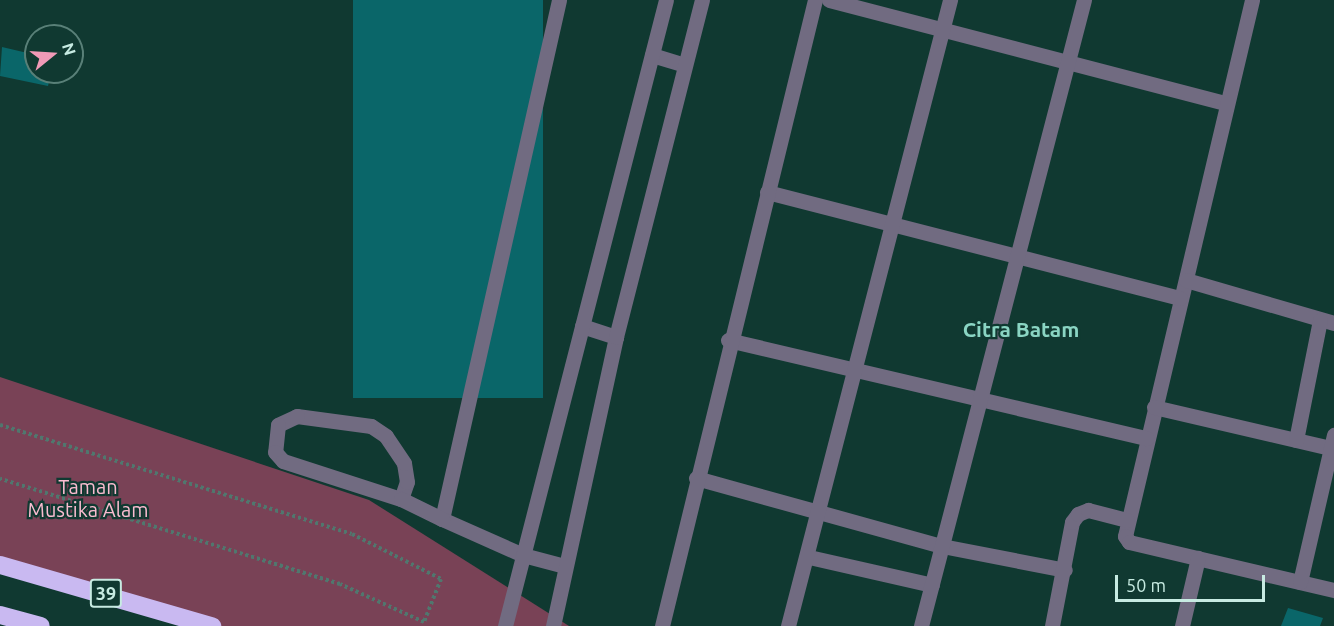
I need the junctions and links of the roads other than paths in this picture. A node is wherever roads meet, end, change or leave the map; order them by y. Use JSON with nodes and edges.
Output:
{"nodes":[{"id":1,"x":559,"y":0,"type":"edge"},
{"id":2,"x":666,"y":0,"type":"edge"},
{"id":3,"x":702,"y":0,"type":"edge"},
{"id":4,"x":815,"y":0,"type":"edge"},
{"id":5,"x":829,"y":0,"type":"edge"},
{"id":6,"x":950,"y":0,"type":"edge"},
{"id":7,"x":1084,"y":0,"type":"edge"},
{"id":8,"x":1252,"y":0,"type":"edge"},
{"id":9,"x":942,"y":30,"type":"junction"},
{"id":10,"x":652,"y":55,"type":"junction"},
{"id":11,"x":1068,"y":63,"type":"junction"},
{"id":12,"x":685,"y":64,"type":"junction"},
{"id":13,"x":1227,"y":104,"type":"junction"},
{"id":14,"x":767,"y":192,"type":"junction"},
{"id":15,"x":893,"y":226,"type":"junction"},
{"id":16,"x":1017,"y":259,"type":"junction"},
{"id":17,"x":1186,"y":280,"type":"junction"},
{"id":18,"x":1180,"y":298,"type":"junction"},
{"id":19,"x":1327,"y":322,"type":"edge"},
{"id":20,"x":582,"y":326,"type":"junction"},
{"id":21,"x":616,"y":337,"type":"junction"},
{"id":22,"x":728,"y":340,"type":"junction"},
{"id":23,"x":856,"y":370,"type":"junction"},
{"id":24,"x":980,"y":399,"type":"junction"},
{"id":25,"x":1154,"y":407,"type":"junction"},
{"id":26,"x":1147,"y":438,"type":"junction"},
{"id":27,"x":1296,"y":440,"type":"junction"},
{"id":28,"x":1333,"y":445,"type":"edge"},
{"id":29,"x":696,"y":478,"type":"junction"},
{"id":30,"x":401,"y":499,"type":"junction"},
{"id":31,"x":818,"y":514,"type":"junction"},
{"id":32,"x":442,"y":519,"type":"junction"},
{"id":33,"x":1128,"y":520,"type":"junction"},
{"id":34,"x":942,"y":546,"type":"junction"},
{"id":35,"x":523,"y":555,"type":"junction"},
{"id":36,"x":810,"y":557,"type":"junction"},
{"id":37,"x":1198,"y":558,"type":"junction"},
{"id":38,"x":0,"y":565,"type":"edge"},
{"id":39,"x":565,"y":566,"type":"junction"},
{"id":40,"x":1065,"y":570,"type":"junction"},
{"id":41,"x":1300,"y":582,"type":"junction"},
{"id":42,"x":932,"y":585,"type":"junction"},
{"id":43,"x":1334,"y":590,"type":"edge"},
{"id":44,"x":0,"y":615,"type":"edge"},
{"id":45,"x":41,"y":626,"type":"edge"},
{"id":46,"x":212,"y":626,"type":"edge"},
{"id":47,"x":505,"y":626,"type":"edge"},
{"id":48,"x":554,"y":626,"type":"edge"},
{"id":49,"x":662,"y":626,"type":"edge"},
{"id":50,"x":788,"y":626,"type":"edge"},
{"id":51,"x":921,"y":626,"type":"edge"},
{"id":52,"x":1052,"y":626,"type":"edge"},
{"id":53,"x":1182,"y":626,"type":"edge"}],
"edges":[{"from":1,"to":32,"type":"street"},
{"from":2,"to":10,"type":"street"},
{"from":3,"to":12,"type":"street"},
{"from":4,"to":14,"type":"street"},
{"from":5,"to":9,"type":"street"},
{"from":6,"to":9,"type":"street"},
{"from":7,"to":11,"type":"street"},
{"from":8,"to":13,"type":"street"},
{"from":9,"to":11,"type":"street"},
{"from":9,"to":15,"type":"street"},
{"from":10,"to":12,"type":"street"},
{"from":10,"to":20,"type":"street"},
{"from":11,"to":13,"type":"street"},
{"from":11,"to":16,"type":"street"},
{"from":12,"to":21,"type":"street"},
{"from":13,"to":17,"type":"street"},
{"from":14,"to":15,"type":"street"},
{"from":14,"to":22,"type":"street"},
{"from":15,"to":16,"type":"street"},
{"from":15,"to":23,"type":"street"},
{"from":16,"to":18,"type":"street"},
{"from":16,"to":24,"type":"street"},
{"from":17,"to":18,"type":"street"},
{"from":17,"to":19,"type":"street"},
{"from":18,"to":25,"type":"street"},
{"from":19,"to":27,"type":"street"},
{"from":20,"to":21,"type":"street"},
{"from":20,"to":35,"type":"street"},
{"from":21,"to":39,"type":"street"},
{"from":22,"to":23,"type":"street"},
{"from":22,"to":29,"type":"street"},
{"from":23,"to":24,"type":"street"},
{"from":23,"to":31,"type":"street"},
{"from":24,"to":26,"type":"street"},
{"from":24,"to":34,"type":"street"},
{"from":25,"to":26,"type":"street"},
{"from":25,"to":27,"type":"street"},
{"from":26,"to":33,"type":"street"},
{"from":27,"to":28,"type":"street"},
{"from":28,"to":41,"type":"street"},
{"from":29,"to":31,"type":"street"},
{"from":29,"to":49,"type":"street"},
{"from":30,"to":30,"type":"street"},
{"from":30,"to":32,"type":"street"},
{"from":31,"to":34,"type":"street"},
{"from":31,"to":36,"type":"street"},
{"from":32,"to":35,"type":"street"},
{"from":33,"to":37,"type":"street"},
{"from":33,"to":40,"type":"street"},
{"from":34,"to":40,"type":"street"},
{"from":34,"to":42,"type":"street"},
{"from":35,"to":39,"type":"street"},
{"from":35,"to":47,"type":"street"},
{"from":36,"to":42,"type":"street"},
{"from":36,"to":50,"type":"street"},
{"from":37,"to":41,"type":"street"},
{"from":37,"to":53,"type":"street"},
{"from":38,"to":46,"type":"highway","number":"39"},
{"from":39,"to":48,"type":"street"},
{"from":40,"to":52,"type":"street"},
{"from":41,"to":43,"type":"street"},
{"from":42,"to":51,"type":"street"},
{"from":44,"to":45,"type":"highway"}]}
